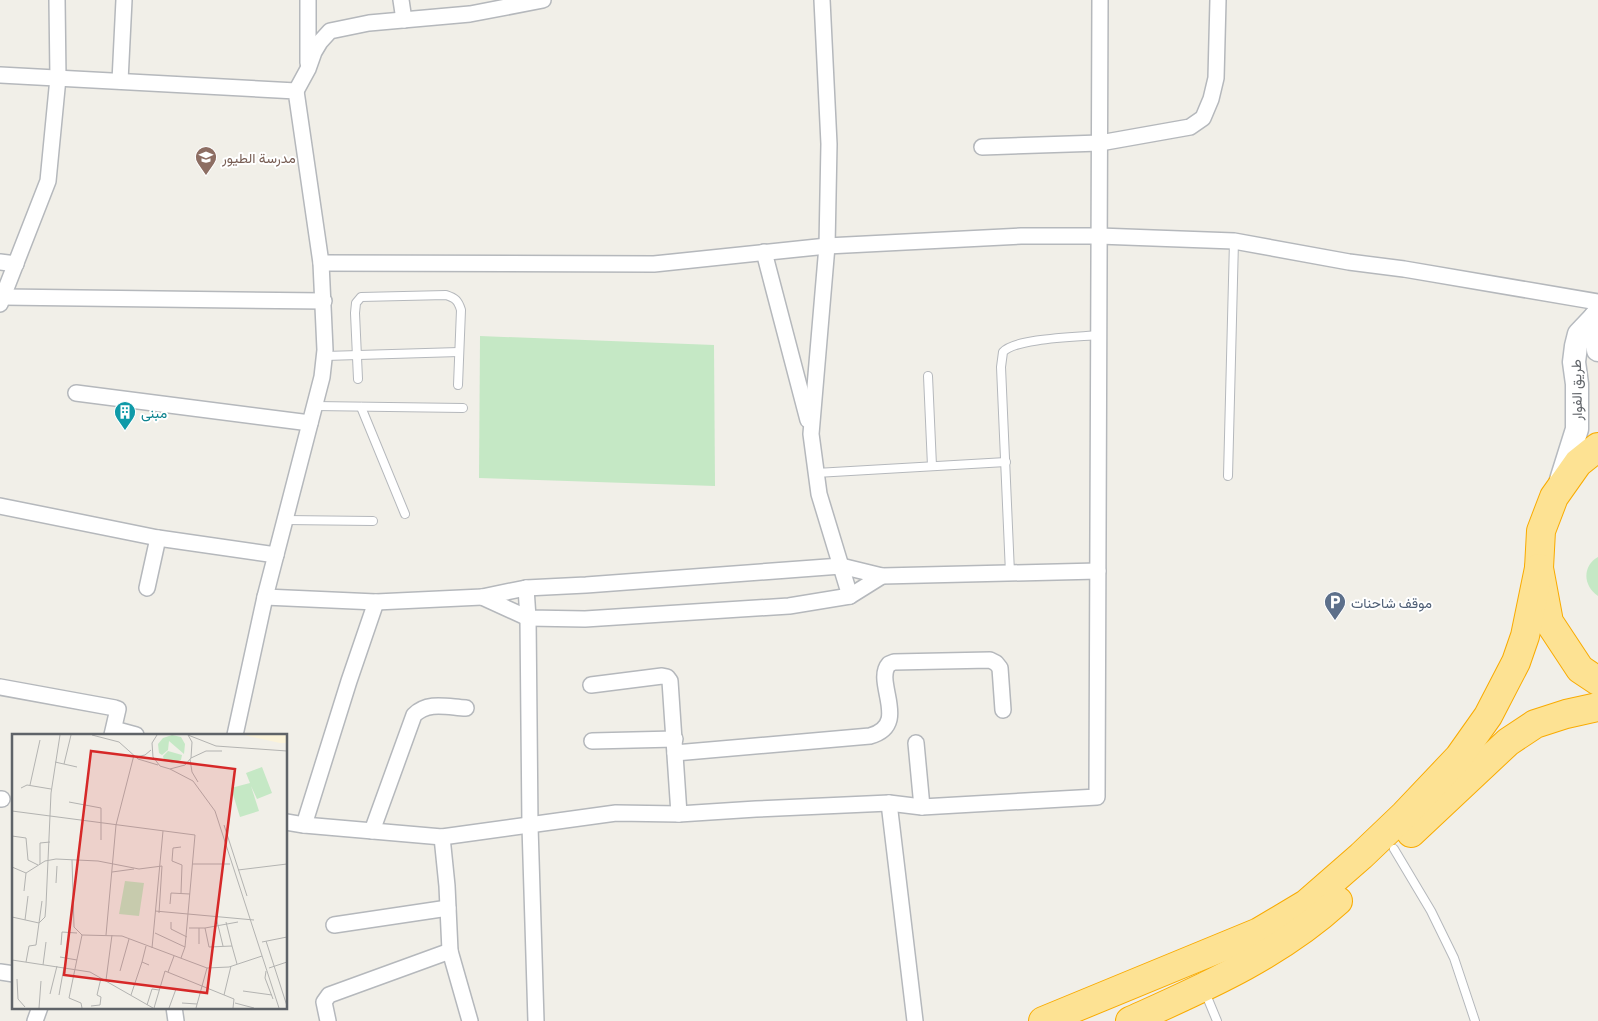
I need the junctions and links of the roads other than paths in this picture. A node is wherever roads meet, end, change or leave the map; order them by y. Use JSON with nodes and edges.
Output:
{"nodes":[{"id":1,"x":57,"y":0,"type":"edge"},
{"id":2,"x":124,"y":0,"type":"edge"},
{"id":3,"x":308,"y":0,"type":"edge"},
{"id":4,"x":400,"y":0,"type":"edge"},
{"id":5,"x":543,"y":0,"type":"edge"},
{"id":6,"x":822,"y":0,"type":"edge"},
{"id":7,"x":1100,"y":0,"type":"edge"},
{"id":8,"x":1218,"y":0,"type":"edge"},
{"id":9,"x":404,"y":20,"type":"junction"},
{"id":10,"x":308,"y":69,"type":"junction"},
{"id":11,"x":0,"y":75,"type":"edge"},
{"id":12,"x":58,"y":78,"type":"junction"},
{"id":13,"x":120,"y":81,"type":"junction"},
{"id":14,"x":296,"y":91,"type":"junction"},
{"id":15,"x":1100,"y":143,"type":"junction"},
{"id":16,"x":982,"y":147,"type":"dead end"},
{"id":17,"x":1100,"y":236,"type":"junction"},
{"id":18,"x":1234,"y":241,"type":"junction"},
{"id":19,"x":827,"y":246,"type":"junction"},
{"id":20,"x":764,"y":252,"type":"junction"},
{"id":21,"x":0,"y":262,"type":"edge"},
{"id":22,"x":321,"y":263,"type":"junction"},
{"id":23,"x":16,"y":264,"type":"junction"},
{"id":24,"x":2,"y":300,"type":"edge"},
{"id":25,"x":324,"y":301,"type":"junction"},
{"id":26,"x":1597,"y":311,"type":"edge"},
{"id":27,"x":1099,"y":335,"type":"junction"},
{"id":28,"x":1598,"y":350,"type":"edge"},
{"id":29,"x":459,"y":352,"type":"junction"},
{"id":30,"x":357,"y":355,"type":"junction"},
{"id":31,"x":325,"y":356,"type":"junction"},
{"id":32,"x":928,"y":376,"type":"dead end"},
{"id":33,"x":358,"y":379,"type":"dead end"},
{"id":34,"x":458,"y":385,"type":"dead end"},
{"id":35,"x":76,"y":393,"type":"dead end"},
{"id":36,"x":315,"y":406,"type":"junction"},
{"id":37,"x":361,"y":407,"type":"junction"},
{"id":38,"x":463,"y":408,"type":"dead end"},
{"id":39,"x":310,"y":423,"type":"junction"},
{"id":40,"x":811,"y":434,"type":"junction"},
{"id":41,"x":1598,"y":447,"type":"edge"},
{"id":42,"x":1006,"y":462,"type":"junction"},
{"id":43,"x":932,"y":466,"type":"junction"},
{"id":44,"x":816,"y":472,"type":"junction"},
{"id":45,"x":1228,"y":476,"type":"dead end"},
{"id":46,"x":1554,"y":497,"type":"junction"},
{"id":47,"x":0,"y":506,"type":"edge"},
{"id":48,"x":405,"y":514,"type":"dead end"},
{"id":49,"x":285,"y":520,"type":"junction"},
{"id":50,"x":374,"y":521,"type":"dead end"},
{"id":51,"x":158,"y":538,"type":"junction"},
{"id":52,"x":276,"y":555,"type":"junction"},
{"id":53,"x":841,"y":566,"type":"junction"},
{"id":54,"x":1539,"y":568,"type":"junction"},
{"id":55,"x":1098,"y":571,"type":"junction"},
{"id":56,"x":1010,"y":573,"type":"junction"},
{"id":57,"x":882,"y":576,"type":"junction"},
{"id":58,"x":146,"y":588,"type":"dead end"},
{"id":59,"x":526,"y":588,"type":"junction"},
{"id":60,"x":850,"y":596,"type":"junction"},
{"id":61,"x":265,"y":597,"type":"junction"},
{"id":62,"x":482,"y":597,"type":"junction"},
{"id":63,"x":376,"y":602,"type":"junction"},
{"id":64,"x":528,"y":618,"type":"junction"},
{"id":65,"x":1598,"y":681,"type":"edge"},
{"id":66,"x":590,"y":685,"type":"dead end"},
{"id":67,"x":0,"y":687,"type":"edge"},
{"id":68,"x":1598,"y":707,"type":"edge"},
{"id":69,"x":466,"y":708,"type":"dead end"},
{"id":70,"x":1003,"y":710,"type":"dead end"},
{"id":71,"x":113,"y":732,"type":"edge"},
{"id":72,"x":128,"y":734,"type":"edge"},
{"id":73,"x":235,"y":734,"type":"edge"},
{"id":74,"x":592,"y":741,"type":"dead end"},
{"id":75,"x":916,"y":743,"type":"dead end"},
{"id":76,"x":675,"y":746,"type":"junction"},
{"id":77,"x":889,"y":803,"type":"junction"},
{"id":78,"x":922,"y":807,"type":"junction"},
{"id":79,"x":680,"y":814,"type":"junction"},
{"id":80,"x":288,"y":822,"type":"edge"},
{"id":81,"x":304,"y":825,"type":"junction"},
{"id":82,"x":530,"y":826,"type":"junction"},
{"id":83,"x":372,"y":831,"type":"junction"},
{"id":84,"x":442,"y":837,"type":"junction"},
{"id":85,"x":1394,"y":849,"type":"junction"},
{"id":86,"x":448,"y":908,"type":"junction"},
{"id":87,"x":334,"y":925,"type":"dead end"},
{"id":88,"x":450,"y":951,"type":"junction"},
{"id":89,"x":1203,"y":988,"type":"junction"},
{"id":90,"x":40,"y":1008,"type":"edge"},
{"id":91,"x":174,"y":1008,"type":"edge"},
{"id":92,"x":532,"y":1020,"type":"edge"},
{"id":93,"x":35,"y":1021,"type":"edge"},
{"id":94,"x":176,"y":1021,"type":"edge"},
{"id":95,"x":328,"y":1021,"type":"edge"},
{"id":96,"x":470,"y":1021,"type":"edge"},
{"id":97,"x":915,"y":1021,"type":"edge"},
{"id":98,"x":1043,"y":1021,"type":"edge"},
{"id":99,"x":1130,"y":1021,"type":"edge"},
{"id":100,"x":1217,"y":1021,"type":"edge"},
{"id":101,"x":1475,"y":1021,"type":"edge"}],
"edges":[{"from":1,"to":12,"type":"street"},
{"from":2,"to":13,"type":"street"},
{"from":3,"to":10,"type":"street"},
{"from":4,"to":9,"type":"street"},
{"from":5,"to":9,"type":"street"},
{"from":6,"to":19,"type":"street"},
{"from":7,"to":15,"type":"street"},
{"from":8,"to":15,"type":"street"},
{"from":9,"to":10,"type":"street"},
{"from":10,"to":14,"type":"street"},
{"from":11,"to":12,"type":"street"},
{"from":12,"to":13,"type":"street"},
{"from":12,"to":23,"type":"street"},
{"from":13,"to":14,"type":"street"},
{"from":14,"to":22,"type":"street"},
{"from":15,"to":16,"type":"street"},
{"from":15,"to":17,"type":"street"},
{"from":17,"to":18,"type":"street"},
{"from":17,"to":19,"type":"street"},
{"from":17,"to":27,"type":"street"},
{"from":18,"to":26,"type":"street"},
{"from":18,"to":45,"type":"lane"},
{"from":19,"to":20,"type":"street"},
{"from":19,"to":40,"type":"street"},
{"from":20,"to":22,"type":"street"},
{"from":20,"to":40,"type":"street"},
{"from":21,"to":23,"type":"street"},
{"from":22,"to":25,"type":"street"},
{"from":23,"to":24,"type":"street"},
{"from":24,"to":25,"type":"street"},
{"from":25,"to":31,"type":"street"},
{"from":26,"to":28,"type":"main road","name":"طريق الفوار"},
{"from":26,"to":46,"type":"main road","name":"طريق الفوار"},
{"from":27,"to":42,"type":"lane"},
{"from":27,"to":55,"type":"street"},
{"from":29,"to":30,"type":"lane"},
{"from":29,"to":30,"type":"lane"},
{"from":29,"to":34,"type":"lane"},
{"from":30,"to":31,"type":"lane"},
{"from":30,"to":33,"type":"lane"},
{"from":31,"to":36,"type":"street"},
{"from":32,"to":43,"type":"lane"},
{"from":35,"to":39,"type":"street"},
{"from":36,"to":37,"type":"lane"},
{"from":36,"to":39,"type":"street"},
{"from":37,"to":38,"type":"lane"},
{"from":37,"to":48,"type":"lane"},
{"from":39,"to":49,"type":"street"},
{"from":40,"to":44,"type":"street"},
{"from":41,"to":46,"type":"highway"},
{"from":42,"to":43,"type":"lane"},
{"from":42,"to":56,"type":"lane"},
{"from":43,"to":44,"type":"lane"},
{"from":44,"to":53,"type":"street"},
{"from":46,"to":54,"type":"highway"},
{"from":47,"to":51,"type":"street"},
{"from":49,"to":50,"type":"lane"},
{"from":49,"to":52,"type":"street"},
{"from":51,"to":52,"type":"street"},
{"from":51,"to":58,"type":"street"},
{"from":52,"to":61,"type":"street"},
{"from":53,"to":57,"type":"street"},
{"from":53,"to":59,"type":"street"},
{"from":53,"to":60,"type":"street"},
{"from":54,"to":65,"type":"highway"},
{"from":54,"to":98,"type":"highway"},
{"from":55,"to":56,"type":"street"},
{"from":55,"to":78,"type":"street"},
{"from":56,"to":57,"type":"street"},
{"from":57,"to":60,"type":"street"},
{"from":59,"to":62,"type":"street"},
{"from":59,"to":64,"type":"street"},
{"from":60,"to":64,"type":"street"},
{"from":61,"to":63,"type":"street"},
{"from":61,"to":73,"type":"street"},
{"from":62,"to":63,"type":"street"},
{"from":62,"to":64,"type":"street"},
{"from":63,"to":81,"type":"street"},
{"from":64,"to":82,"type":"street"},
{"from":66,"to":76,"type":"street"},
{"from":67,"to":71,"type":"street"},
{"from":68,"to":85,"type":"highway"},
{"from":69,"to":83,"type":"street"},
{"from":70,"to":76,"type":"street"},
{"from":71,"to":72,"type":"street"},
{"from":74,"to":76,"type":"street"},
{"from":75,"to":78,"type":"street"},
{"from":76,"to":79,"type":"street"},
{"from":77,"to":78,"type":"street"},
{"from":77,"to":79,"type":"street"},
{"from":77,"to":97,"type":"street"},
{"from":79,"to":82,"type":"street"},
{"from":80,"to":81,"type":"street"},
{"from":81,"to":83,"type":"street"},
{"from":82,"to":84,"type":"street"},
{"from":82,"to":92,"type":"street"},
{"from":83,"to":84,"type":"street"},
{"from":84,"to":86,"type":"street"},
{"from":85,"to":89,"type":"highway"},
{"from":85,"to":101,"type":"lane"},
{"from":86,"to":87,"type":"street"},
{"from":86,"to":88,"type":"street"},
{"from":88,"to":95,"type":"street"},
{"from":88,"to":96,"type":"street"},
{"from":89,"to":99,"type":"highway"},
{"from":89,"to":100,"type":"lane"},
{"from":90,"to":93,"type":"street"},
{"from":91,"to":94,"type":"street"}]}
